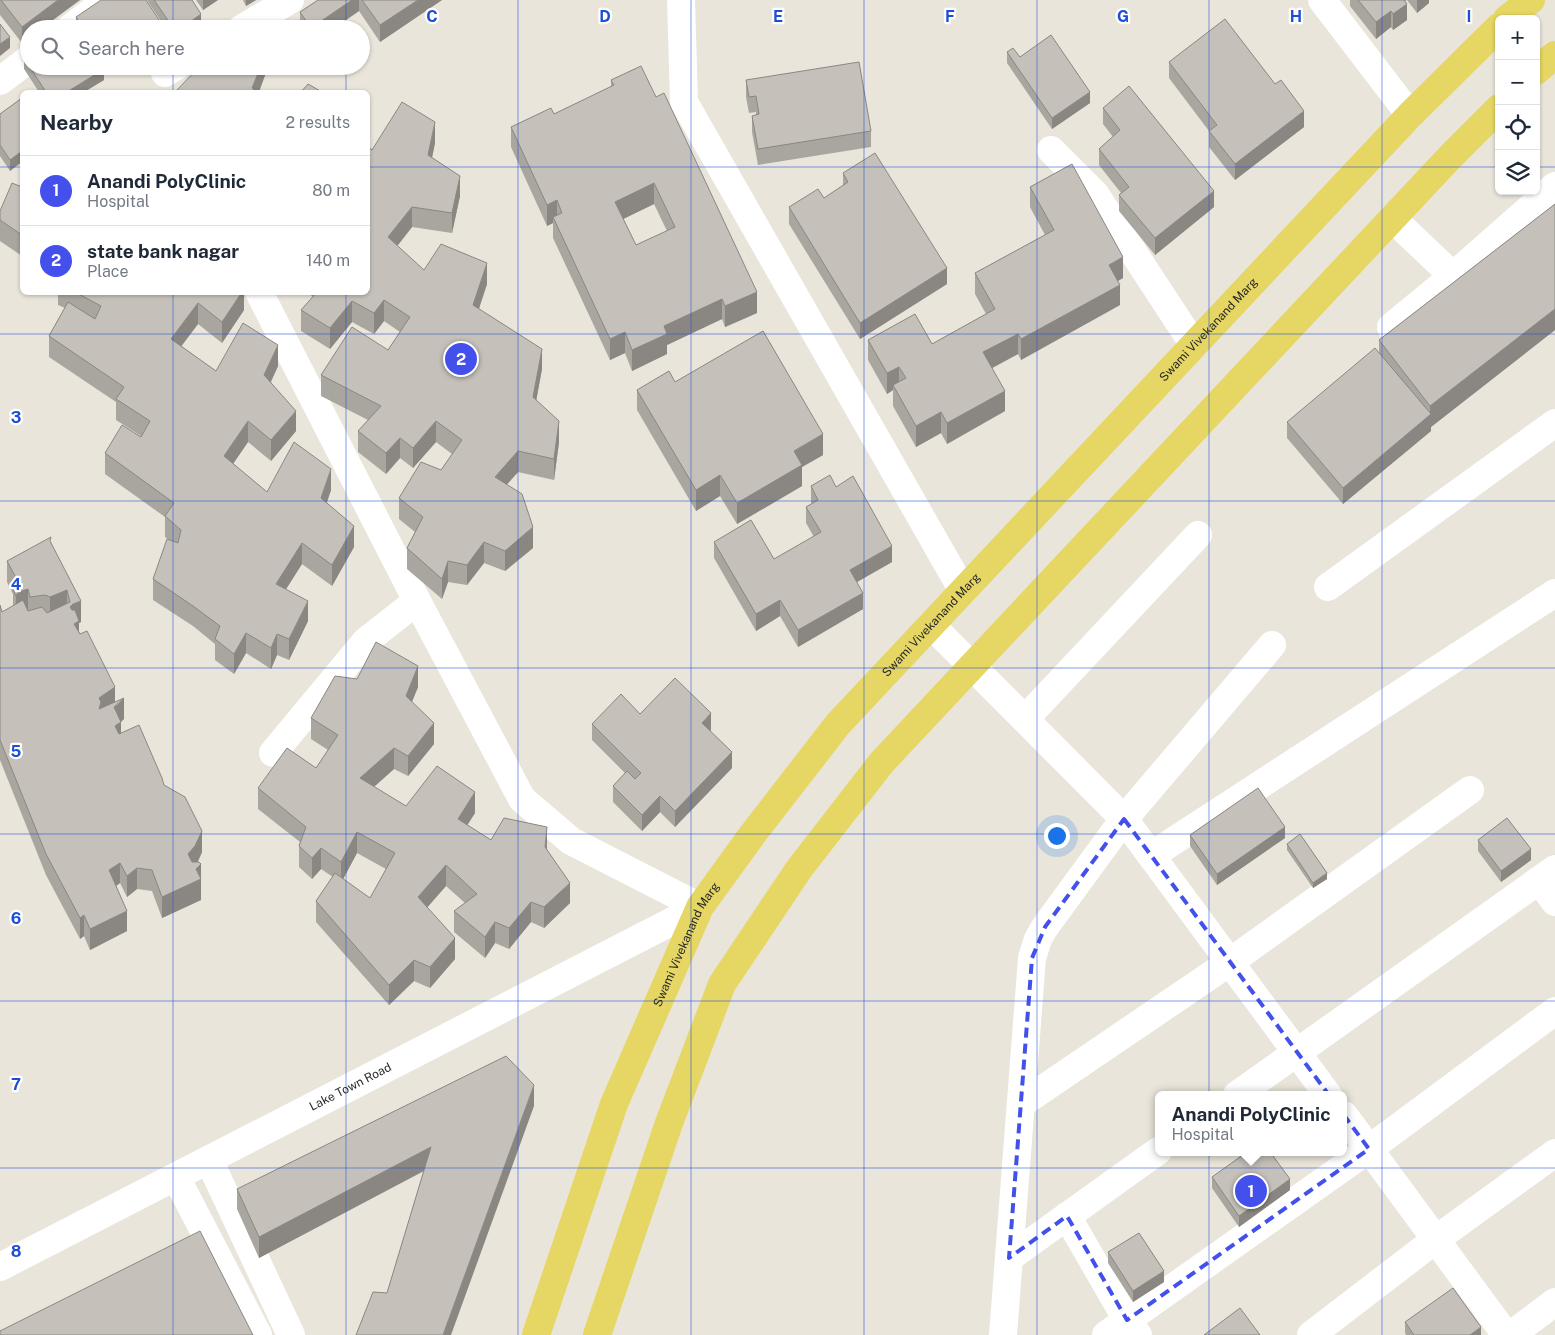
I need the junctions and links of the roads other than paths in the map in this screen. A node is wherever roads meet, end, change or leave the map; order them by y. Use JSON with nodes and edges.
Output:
{"nodes":[{"id":1,"x":107,"y":0,"type":"edge"},
{"id":2,"x":290,"y":0,"type":"edge"},
{"id":3,"x":682,"y":0,"type":"edge"},
{"id":4,"x":1322,"y":0,"type":"edge"},
{"id":5,"x":1532,"y":0,"type":"edge"},
{"id":6,"x":1513,"y":15,"type":"edge"},
{"id":7,"x":81,"y":20,"type":"edge"},
{"id":8,"x":256,"y":20,"type":"edge"},
{"id":9,"x":1495,"y":31,"type":"edge"},
{"id":10,"x":1555,"y":55,"type":"edge"},
{"id":11,"x":20,"y":66,"type":"edge"},
{"id":12,"x":1540,"y":68,"type":"edge"},
{"id":13,"x":0,"y":81,"type":"edge"},
{"id":14,"x":1495,"y":112,"type":"edge"},
{"id":15,"x":1410,"y":115,"type":"junction"},
{"id":16,"x":1051,"y":150,"type":"dead end"},
{"id":17,"x":1555,"y":186,"type":"edge"},
{"id":18,"x":1393,"y":219,"type":"junction"},
{"id":19,"x":1453,"y":276,"type":"junction"},
{"id":20,"x":261,"y":295,"type":"edge"},
{"id":21,"x":1391,"y":328,"type":"edge"},
{"id":22,"x":1194,"y":346,"type":"junction"},
{"id":23,"x":1555,"y":423,"type":"edge"},
{"id":24,"x":1198,"y":535,"type":"dead end"},
{"id":25,"x":1328,"y":587,"type":"dead end"},
{"id":26,"x":963,"y":591,"type":"junction"},
{"id":27,"x":1555,"y":593,"type":"edge"},
{"id":28,"x":417,"y":601,"type":"junction"},
{"id":29,"x":931,"y":625,"type":"junction"},
{"id":30,"x":1272,"y":644,"type":"dead end"},
{"id":31,"x":973,"y":666,"type":"junction"},
{"id":32,"x":1025,"y":719,"type":"junction"},
{"id":33,"x":274,"y":753,"type":"dead end"},
{"id":34,"x":1470,"y":790,"type":"dead end"},
{"id":35,"x":1124,"y":819,"type":"junction"},
{"id":36,"x":1152,"y":855,"type":"junction"},
{"id":37,"x":1547,"y":875,"type":"edge"},
{"id":38,"x":1555,"y":902,"type":"edge"},
{"id":39,"x":700,"y":907,"type":"junction"},
{"id":40,"x":1230,"y":962,"type":"junction"},
{"id":41,"x":1555,"y":1010,"type":"edge"},
{"id":42,"x":1296,"y":1052,"type":"junction"},
{"id":43,"x":1242,"y":1091,"type":"edge"},
{"id":44,"x":1325,"y":1091,"type":"edge"},
{"id":45,"x":1021,"y":1104,"type":"junction"},
{"id":46,"x":1347,"y":1119,"type":"edge"},
{"id":47,"x":1368,"y":1149,"type":"junction"},
{"id":48,"x":1155,"y":1152,"type":"edge"},
{"id":49,"x":1555,"y":1153,"type":"edge"},
{"id":50,"x":209,"y":1160,"type":"junction"},
{"id":51,"x":176,"y":1177,"type":"junction"},
{"id":52,"x":1067,"y":1216,"type":"junction"},
{"id":53,"x":1435,"y":1240,"type":"junction"},
{"id":54,"x":1009,"y":1258,"type":"junction"},
{"id":55,"x":0,"y":1267,"type":"edge"},
{"id":56,"x":1555,"y":1302,"type":"edge"},
{"id":57,"x":1124,"y":1330,"type":"edge"},
{"id":58,"x":258,"y":1335,"type":"edge"},
{"id":59,"x":292,"y":1335,"type":"edge"},
{"id":60,"x":536,"y":1335,"type":"edge"},
{"id":61,"x":597,"y":1335,"type":"edge"},
{"id":62,"x":1003,"y":1335,"type":"edge"},
{"id":63,"x":1311,"y":1335,"type":"edge"},
{"id":64,"x":1506,"y":1335,"type":"edge"},
{"id":65,"x":1511,"y":1335,"type":"edge"}],
"edges":[{"from":1,"to":7,"type":"street"},
{"from":2,"to":8,"type":"street"},
{"from":3,"to":26,"type":"street"},
{"from":4,"to":15,"type":"street"},
{"from":5,"to":6,"type":"main road"},
{"from":9,"to":15,"type":"main road","name":"Swami Vivekanand Marg"},
{"from":10,"to":12,"type":"main road"},
{"from":11,"to":13,"type":"street"},
{"from":14,"to":18,"type":"main road"},
{"from":15,"to":22,"type":"main road","name":"Swami Vivekanand Marg"},
{"from":16,"to":22,"type":"street"},
{"from":17,"to":19,"type":"street"},
{"from":18,"to":19,"type":"street"},
{"from":18,"to":31,"type":"main road"},
{"from":19,"to":21,"type":"street"},
{"from":20,"to":28,"type":"street"},
{"from":22,"to":26,"type":"main road","name":"Swami Vivekanand Marg"},
{"from":23,"to":25,"type":"street"},
{"from":24,"to":32,"type":"street"},
{"from":26,"to":29,"type":"main road","name":"Swami Vivekanand Marg"},
{"from":27,"to":36,"type":"street"},
{"from":28,"to":33,"type":"street"},
{"from":28,"to":39,"type":"street"},
{"from":29,"to":31,"type":"street"},
{"from":29,"to":39,"type":"main road","name":"Swami Vivekanand Marg"},
{"from":30,"to":35,"type":"street"},
{"from":31,"to":32,"type":"street"},
{"from":31,"to":61,"type":"main road"},
{"from":32,"to":35,"type":"street"},
{"from":34,"to":40,"type":"street"},
{"from":35,"to":36,"type":"street"},
{"from":35,"to":45,"type":"street"},
{"from":36,"to":40,"type":"street"},
{"from":37,"to":38,"type":"street"},
{"from":37,"to":42,"type":"street"},
{"from":39,"to":50,"type":"street","name":"Lake Town Road"},
{"from":39,"to":60,"type":"main road","name":"Swami Vivekanand Marg"},
{"from":40,"to":42,"type":"street"},
{"from":40,"to":45,"type":"street"},
{"from":41,"to":47,"type":"street"},
{"from":42,"to":43,"type":"street"},
{"from":42,"to":44,"type":"street"},
{"from":45,"to":54,"type":"street"},
{"from":46,"to":47,"type":"street"},
{"from":47,"to":53,"type":"street"},
{"from":47,"to":57,"type":"street"},
{"from":48,"to":52,"type":"street"},
{"from":49,"to":53,"type":"street"},
{"from":50,"to":51,"type":"street","name":"Lake Town Road"},
{"from":50,"to":59,"type":"street"},
{"from":51,"to":55,"type":"street","name":"Lake Town Road"},
{"from":51,"to":58,"type":"street"},
{"from":52,"to":54,"type":"street"},
{"from":52,"to":57,"type":"street"},
{"from":53,"to":63,"type":"street"},
{"from":53,"to":64,"type":"street"},
{"from":54,"to":62,"type":"street"},
{"from":56,"to":65,"type":"street"}]}
